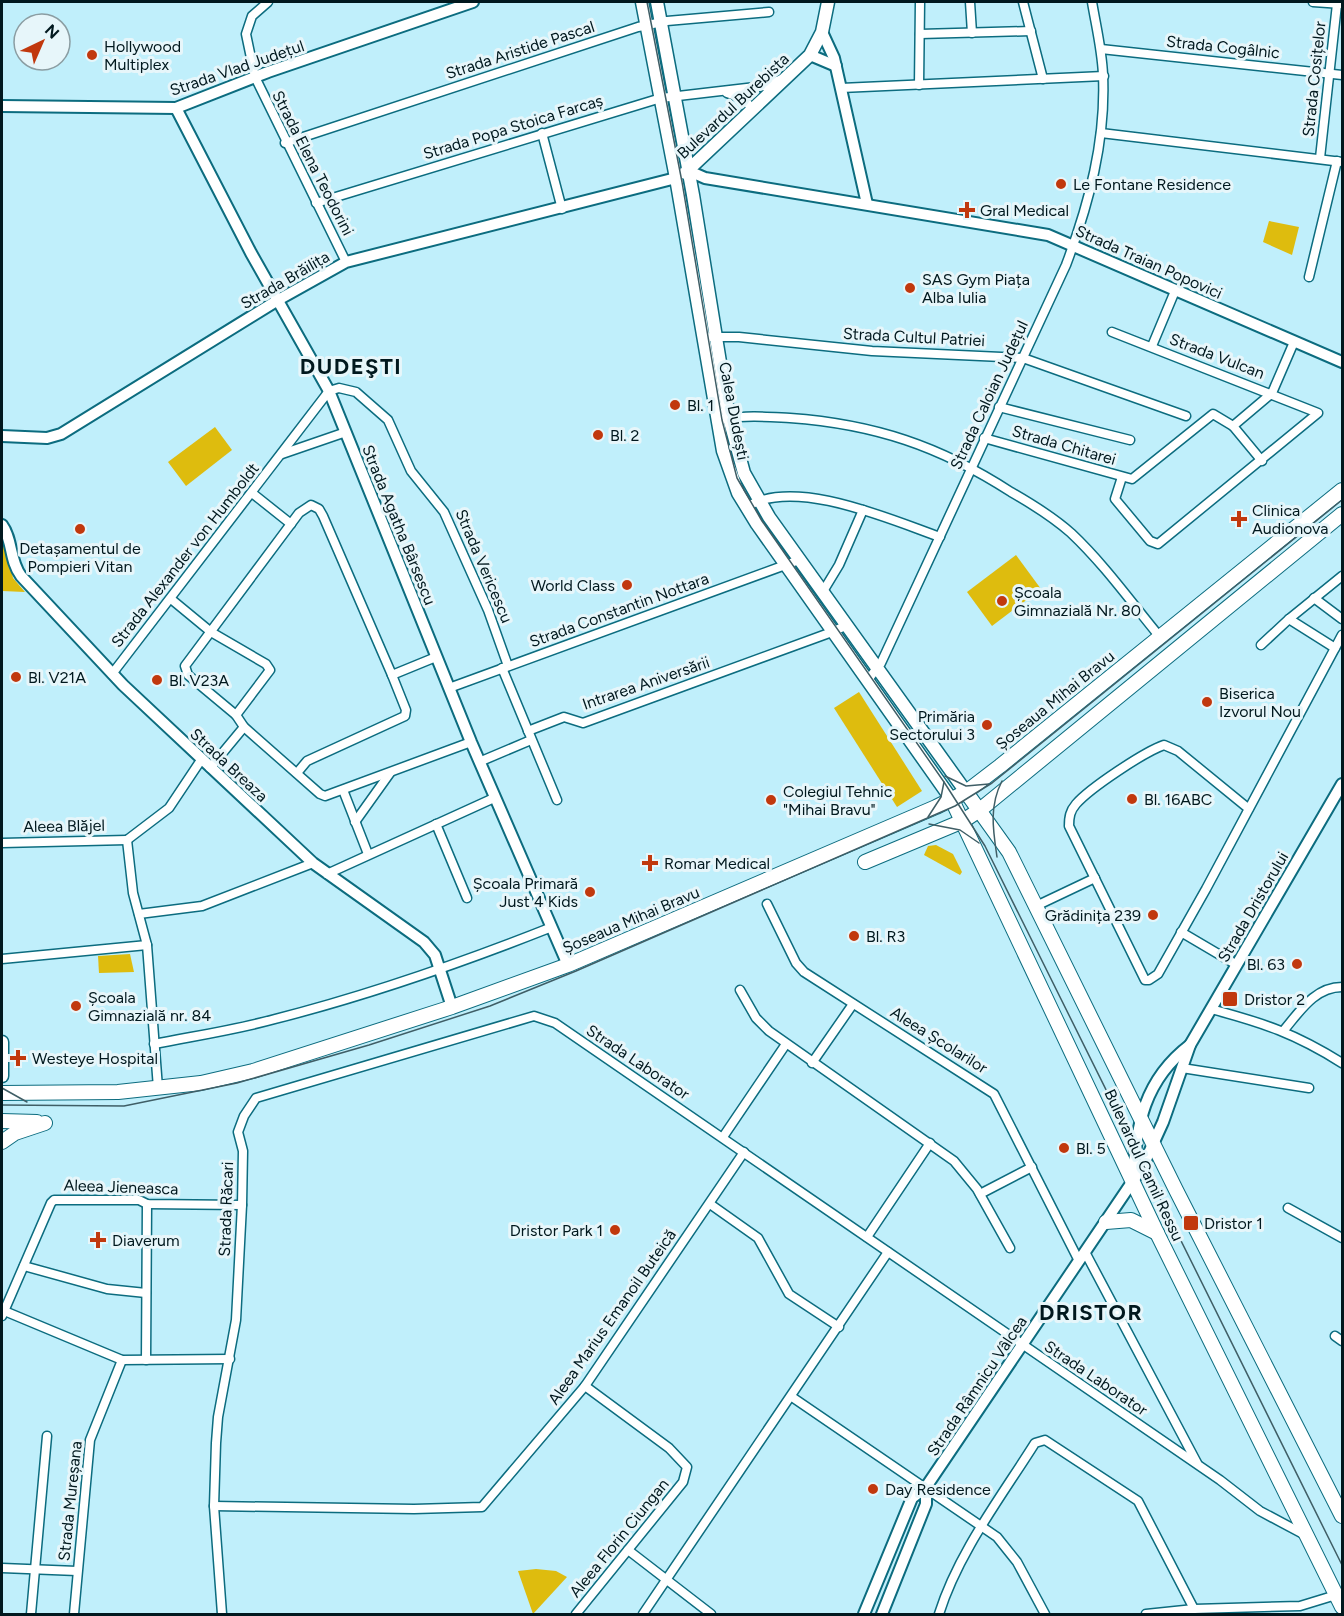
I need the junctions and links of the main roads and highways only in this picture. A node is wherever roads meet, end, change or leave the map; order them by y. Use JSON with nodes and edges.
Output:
{"nodes":[{"id":1,"x":642,"y":2,"type":"edge"},
{"id":2,"x":657,"y":2,"type":"edge"},
{"id":3,"x":828,"y":2,"type":"edge"},
{"id":4,"x":689,"y":171,"type":"junction"},
{"id":5,"x":676,"y":178,"type":"junction"},
{"id":6,"x":723,"y":419,"type":"junction"},
{"id":7,"x":1342,"y":490,"type":"edge"},
{"id":8,"x":1342,"y":514,"type":"edge"},
{"id":9,"x":994,"y":770,"type":"junction"},
{"id":10,"x":1008,"y":788,"type":"junction"},
{"id":11,"x":966,"y":792,"type":"junction"},
{"id":12,"x":952,"y":800,"type":"junction"},
{"id":13,"x":981,"y":810,"type":"junction"},
{"id":14,"x":919,"y":814,"type":"junction"},
{"id":15,"x":963,"y":820,"type":"junction"},
{"id":16,"x":929,"y":835,"type":"junction"},
{"id":17,"x":1004,"y":844,"type":"junction"},
{"id":18,"x":980,"y":856,"type":"junction"},
{"id":19,"x":865,"y":862,"type":"dead end"},
{"id":20,"x":2,"y":1042,"type":"edge"},
{"id":21,"x":2,"y":1076,"type":"edge"},
{"id":22,"x":2,"y":1093,"type":"edge"},
{"id":23,"x":2,"y":1121,"type":"edge"},
{"id":24,"x":2,"y":1142,"type":"edge"},
{"id":25,"x":1106,"y":1222,"type":"road end"},
{"id":26,"x":1157,"y":1233,"type":"junction"},
{"id":27,"x":1342,"y":1516,"type":"edge"},
{"id":28,"x":1339,"y":1601,"type":"edge"}],
"edges":[{"from":1,"to":5,"type":"main road","name":"Calea Dudești"},
{"from":2,"to":4,"type":"main road","name":"Calea Dudești"},
{"from":3,"to":4,"type":"main road","name":"Bulevardul Burebista"},
{"from":4,"to":5,"type":"main road","name":"Bulevardul Burebista"},
{"from":4,"to":6,"type":"main road","name":"Calea Dudești"},
{"from":5,"to":6,"type":"main road","name":"Calea Dudești"},
{"from":6,"to":11,"type":"main road","name":"Calea Dudești"},
{"from":6,"to":12,"type":"main road","name":"Calea Dudești"},
{"from":7,"to":9,"type":"main road","name":"Șoseaua Mihai Bravu"},
{"from":8,"to":10,"type":"main road"},
{"from":9,"to":10,"type":"main road"},
{"from":9,"to":11,"type":"main road","name":"Șoseaua Mihai Bravu"},
{"from":10,"to":13,"type":"main road"},
{"from":11,"to":12,"type":"main road","name":"Șoseaua Mihai Bravu"},
{"from":11,"to":13,"type":"main road","name":"Bulevardul Camil Ressu"},
{"from":12,"to":14,"type":"main road","name":"Șoseaua Mihai Bravu"},
{"from":12,"to":15,"type":"main road","name":"Bulevardul Camil Ressu"},
{"from":13,"to":15,"type":"main road"},
{"from":13,"to":17,"type":"main road","name":"Bulevardul Camil Ressu"},
{"from":14,"to":16,"type":"main road"},
{"from":14,"to":22,"type":"main road","name":"Șoseaua Mihai Bravu"},
{"from":15,"to":16,"type":"main road"},
{"from":15,"to":18,"type":"main road","name":"Bulevardul Camil Ressu"},
{"from":16,"to":19,"type":"main road"},
{"from":17,"to":18,"type":"main road"},
{"from":17,"to":27,"type":"main road","name":"Bulevardul Camil Ressu"},
{"from":18,"to":26,"type":"main road","name":"Bulevardul Camil Ressu"},
{"from":20,"to":21,"type":"main road"},
{"from":23,"to":24,"type":"main road"},
{"from":25,"to":26,"type":"main road"},
{"from":26,"to":28,"type":"main road","name":"Bulevardul Camil Ressu"}]}
